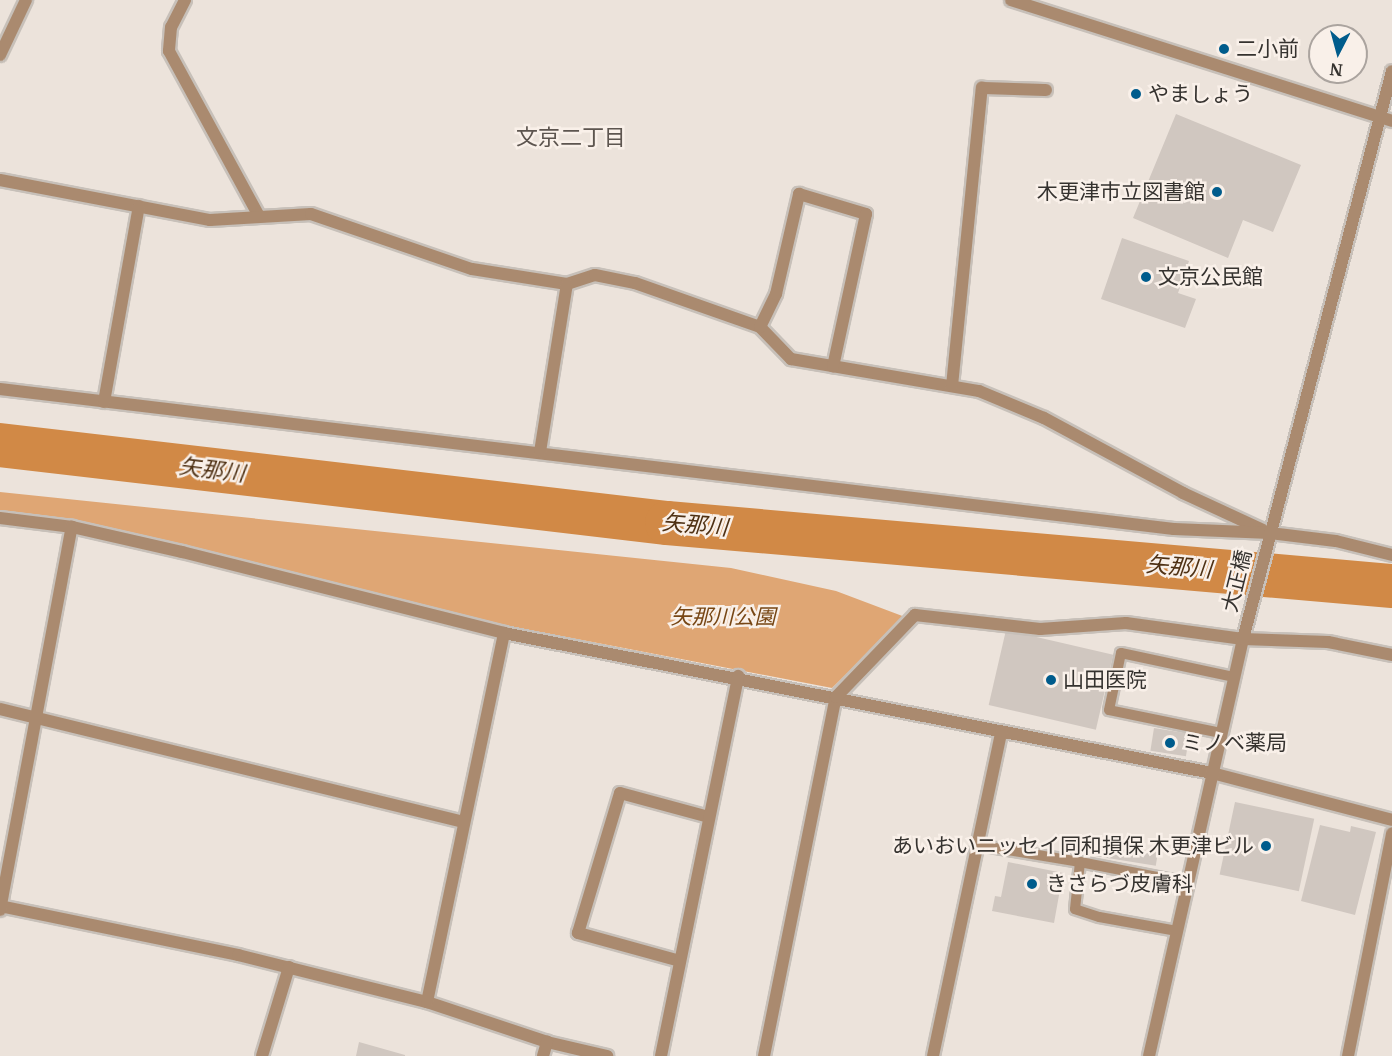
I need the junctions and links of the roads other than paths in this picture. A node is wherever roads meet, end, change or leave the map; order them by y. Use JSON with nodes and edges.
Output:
{"nodes":[{"id":1,"x":26,"y":0,"type":"edge"},
{"id":2,"x":185,"y":0,"type":"edge"},
{"id":3,"x":1011,"y":0,"type":"edge"},
{"id":4,"x":0,"y":55,"type":"edge"},
{"id":5,"x":1392,"y":71,"type":"edge"},
{"id":6,"x":1046,"y":90,"type":"dead end"},
{"id":7,"x":1379,"y":117,"type":"junction"},
{"id":8,"x":1392,"y":121,"type":"edge"},
{"id":9,"x":0,"y":180,"type":"edge"},
{"id":10,"x":139,"y":206,"type":"junction"},
{"id":11,"x":258,"y":214,"type":"junction"},
{"id":12,"x":567,"y":284,"type":"junction"},
{"id":13,"x":760,"y":327,"type":"junction"},
{"id":14,"x":833,"y":366,"type":"junction"},
{"id":15,"x":952,"y":387,"type":"junction"},
{"id":16,"x":0,"y":389,"type":"edge"},
{"id":17,"x":104,"y":402,"type":"junction"},
{"id":18,"x":540,"y":452,"type":"junction"},
{"id":19,"x":0,"y":518,"type":"edge"},
{"id":20,"x":72,"y":527,"type":"junction"},
{"id":21,"x":1270,"y":533,"type":"junction"},
{"id":22,"x":1392,"y":555,"type":"edge"},
{"id":23,"x":504,"y":633,"type":"junction"},
{"id":24,"x":1243,"y":639,"type":"junction"},
{"id":25,"x":1392,"y":655,"type":"edge"},
{"id":26,"x":738,"y":676,"type":"junction"},
{"id":27,"x":1234,"y":677,"type":"junction"},
{"id":28,"x":836,"y":697,"type":"junction"},
{"id":29,"x":0,"y":709,"type":"edge"},
{"id":30,"x":36,"y":717,"type":"junction"},
{"id":31,"x":1001,"y":732,"type":"junction"},
{"id":32,"x":1221,"y":734,"type":"junction"},
{"id":33,"x":1212,"y":773,"type":"junction"},
{"id":34,"x":709,"y":817,"type":"junction"},
{"id":35,"x":1392,"y":820,"type":"edge"},
{"id":36,"x":463,"y":822,"type":"junction"},
{"id":37,"x":1392,"y":833,"type":"edge"},
{"id":38,"x":977,"y":845,"type":"junction"},
{"id":39,"x":1080,"y":862,"type":"junction"},
{"id":40,"x":1188,"y":883,"type":"junction"},
{"id":41,"x":0,"y":908,"type":"edge"},
{"id":42,"x":1177,"y":931,"type":"junction"},
{"id":43,"x":680,"y":961,"type":"junction"},
{"id":44,"x":289,"y":967,"type":"junction"},
{"id":45,"x":427,"y":1002,"type":"junction"},
{"id":46,"x":547,"y":1042,"type":"junction"},
{"id":47,"x":262,"y":1056,"type":"edge"},
{"id":48,"x":543,"y":1056,"type":"edge"},
{"id":49,"x":607,"y":1056,"type":"edge"},
{"id":50,"x":661,"y":1056,"type":"edge"},
{"id":51,"x":764,"y":1056,"type":"edge"},
{"id":52,"x":933,"y":1056,"type":"edge"},
{"id":53,"x":1149,"y":1056,"type":"edge"},
{"id":54,"x":1348,"y":1056,"type":"edge"}],
"edges":[{"from":1,"to":4,"type":"street"},
{"from":2,"to":11,"type":"street"},
{"from":3,"to":7,"type":"street"},
{"from":5,"to":7,"type":"street","name":"大正橋"},
{"from":6,"to":15,"type":"street"},
{"from":7,"to":8,"type":"street"},
{"from":7,"to":21,"type":"street","name":"大正橋"},
{"from":9,"to":10,"type":"street"},
{"from":10,"to":11,"type":"street"},
{"from":10,"to":17,"type":"street"},
{"from":11,"to":12,"type":"street"},
{"from":12,"to":13,"type":"street"},
{"from":12,"to":18,"type":"street"},
{"from":13,"to":14,"type":"street"},
{"from":13,"to":14,"type":"street"},
{"from":14,"to":15,"type":"street"},
{"from":15,"to":21,"type":"street"},
{"from":16,"to":17,"type":"street"},
{"from":17,"to":18,"type":"street"},
{"from":18,"to":21,"type":"street"},
{"from":19,"to":20,"type":"street"},
{"from":20,"to":23,"type":"street"},
{"from":20,"to":30,"type":"street"},
{"from":21,"to":22,"type":"street"},
{"from":21,"to":24,"type":"street","name":"大正橋"},
{"from":23,"to":26,"type":"street"},
{"from":23,"to":36,"type":"street"},
{"from":24,"to":25,"type":"street"},
{"from":24,"to":27,"type":"street","name":"大正橋"},
{"from":24,"to":28,"type":"street"},
{"from":26,"to":28,"type":"street"},
{"from":26,"to":34,"type":"street"},
{"from":27,"to":32,"type":"street","name":"大正橋"},
{"from":27,"to":32,"type":"lane"},
{"from":28,"to":31,"type":"street"},
{"from":28,"to":51,"type":"street"},
{"from":29,"to":30,"type":"street"},
{"from":30,"to":36,"type":"street"},
{"from":30,"to":41,"type":"street"},
{"from":31,"to":33,"type":"street"},
{"from":31,"to":38,"type":"street"},
{"from":32,"to":33,"type":"street","name":"大正橋"},
{"from":33,"to":35,"type":"street"},
{"from":33,"to":40,"type":"street","name":"大正橋"},
{"from":34,"to":43,"type":"street"},
{"from":34,"to":43,"type":"street"},
{"from":36,"to":45,"type":"street"},
{"from":37,"to":54,"type":"street"},
{"from":38,"to":39,"type":"lane"},
{"from":38,"to":52,"type":"street"},
{"from":39,"to":40,"type":"lane"},
{"from":39,"to":42,"type":"lane"},
{"from":40,"to":42,"type":"street","name":"大正橋"},
{"from":41,"to":44,"type":"street"},
{"from":42,"to":53,"type":"street","name":"大正橋"},
{"from":43,"to":50,"type":"street"},
{"from":44,"to":45,"type":"street"},
{"from":44,"to":47,"type":"street"},
{"from":45,"to":46,"type":"street"},
{"from":46,"to":48,"type":"street"},
{"from":46,"to":49,"type":"street"}]}
